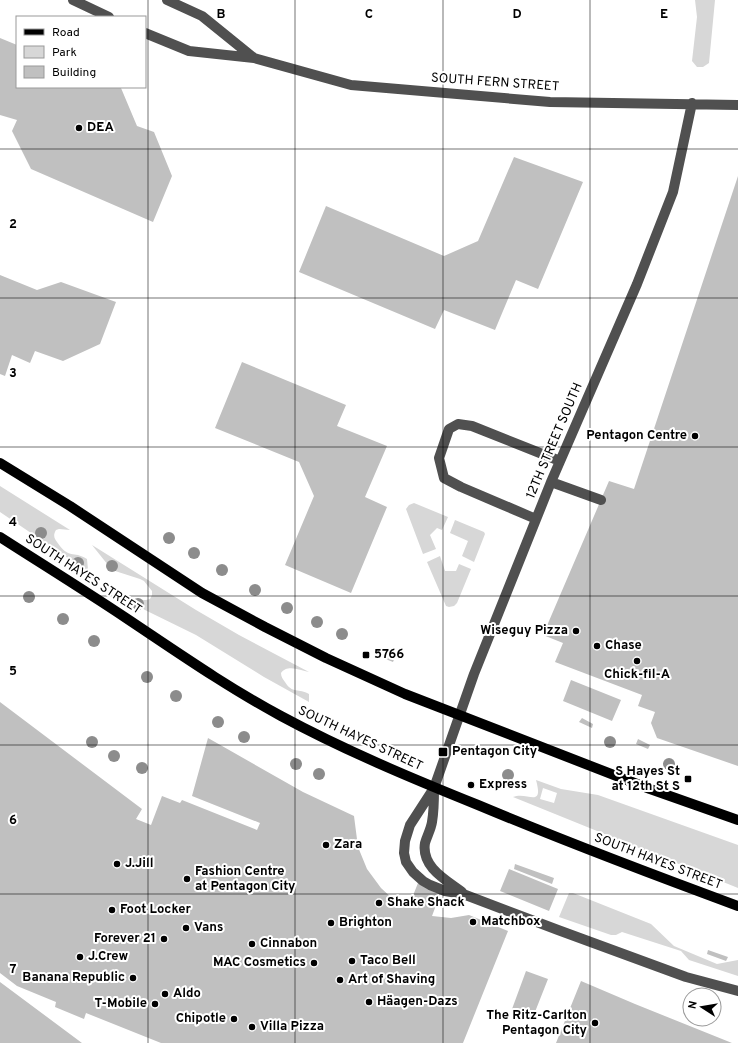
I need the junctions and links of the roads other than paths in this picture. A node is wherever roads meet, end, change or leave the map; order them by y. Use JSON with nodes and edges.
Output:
{"nodes":[{"id":1,"x":73,"y":0,"type":"edge"},
{"id":2,"x":167,"y":0,"type":"edge"},
{"id":3,"x":107,"y":16,"type":"edge"},
{"id":4,"x":146,"y":33,"type":"edge"},
{"id":5,"x":254,"y":58,"type":"junction"},
{"id":6,"x":692,"y":103,"type":"junction"},
{"id":7,"x":738,"y":105,"type":"edge"},
{"id":8,"x":560,"y":461,"type":"junction"},
{"id":9,"x":0,"y":463,"type":"edge"},
{"id":10,"x":551,"y":482,"type":"junction"},
{"id":11,"x":601,"y":500,"type":"dead end"},
{"id":12,"x":536,"y":519,"type":"junction"},
{"id":13,"x":0,"y":537,"type":"edge"},
{"id":14,"x":459,"y":715,"type":"junction"},
{"id":15,"x":434,"y":788,"type":"junction"},
{"id":16,"x":738,"y":820,"type":"edge"},
{"id":17,"x":463,"y":894,"type":"junction"},
{"id":18,"x":738,"y":906,"type":"edge"},
{"id":19,"x":738,"y":991,"type":"edge"}],
"edges":[{"from":1,"to":3,"type":"street"},
{"from":2,"to":5,"type":"street","name":"SOUTH FERN STREET"},
{"from":4,"to":5,"type":"street","name":"SOUTH FERN STREET"},
{"from":5,"to":6,"type":"street","name":"SOUTH FERN STREET"},
{"from":6,"to":7,"type":"street","name":"SOUTH FERN STREET"},
{"from":6,"to":8,"type":"street","name":"12TH STREET SOUTH"},
{"from":8,"to":10,"type":"street","name":"12TH STREET SOUTH"},
{"from":8,"to":12,"type":"street"},
{"from":9,"to":14,"type":"main road"},
{"from":10,"to":11,"type":"street"},
{"from":10,"to":12,"type":"street","name":"12TH STREET SOUTH"},
{"from":12,"to":14,"type":"street","name":"12TH STREET SOUTH"},
{"from":13,"to":15,"type":"main road","name":"SOUTH HAYES STREET"},
{"from":14,"to":15,"type":"street","name":"12TH STREET SOUTH"},
{"from":14,"to":16,"type":"main road"},
{"from":15,"to":17,"type":"street"},
{"from":15,"to":17,"type":"street"},
{"from":15,"to":18,"type":"main road","name":"SOUTH HAYES STREET"},
{"from":17,"to":19,"type":"street"}]}
